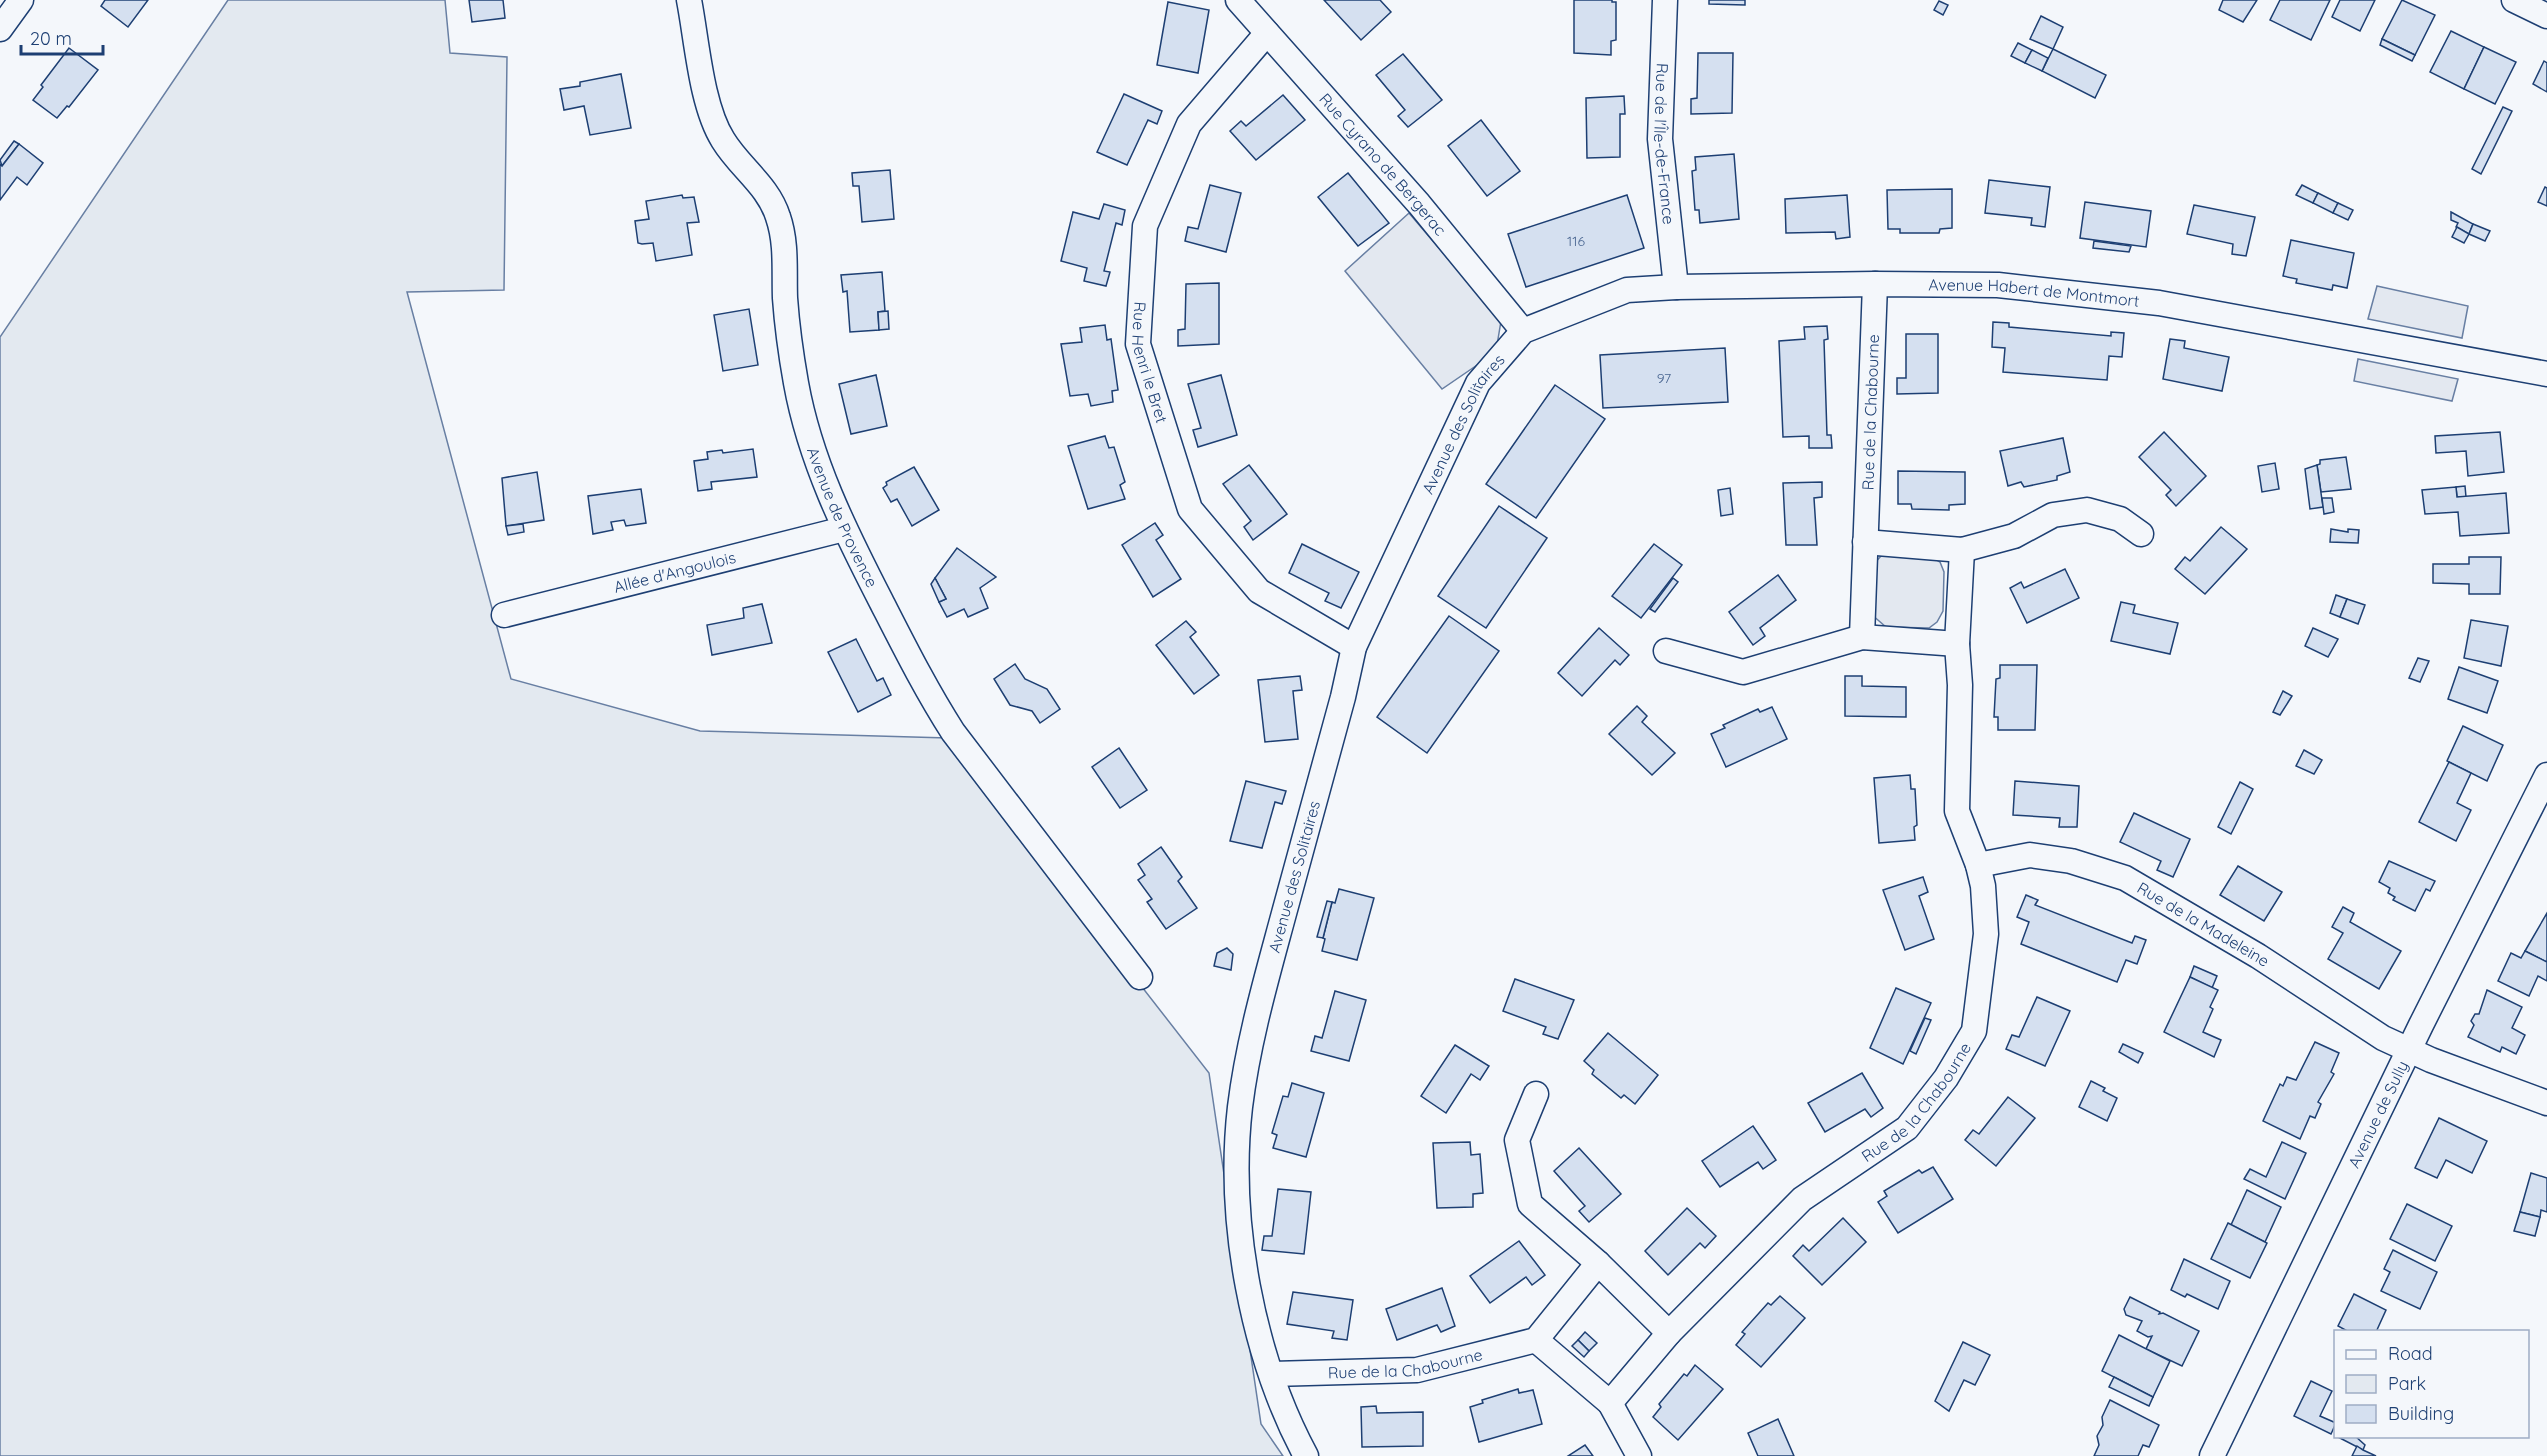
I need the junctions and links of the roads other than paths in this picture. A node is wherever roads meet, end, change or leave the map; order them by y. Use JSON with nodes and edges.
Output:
{"nodes":[{"id":1,"x":21,"y":0,"type":"edge"},
{"id":2,"x":690,"y":0,"type":"edge"},
{"id":3,"x":1238,"y":0,"type":"edge"},
{"id":4,"x":1665,"y":0,"type":"edge"},
{"id":5,"x":2514,"y":0,"type":"edge"},
{"id":6,"x":2547,"y":16,"type":"edge"},
{"id":7,"x":0,"y":29,"type":"edge"},
{"id":8,"x":1268,"y":33,"type":"junction"},
{"id":9,"x":1875,"y":284,"type":"junction"},
{"id":10,"x":1676,"y":286,"type":"junction"},
{"id":11,"x":1523,"y":332,"type":"junction"},
{"id":12,"x":2547,"y":374,"type":"edge"},
{"id":13,"x":844,"y":529,"type":"junction"},
{"id":14,"x":2141,"y":534,"type":"dead end"},
{"id":15,"x":1865,"y":542,"type":"junction"},
{"id":16,"x":1962,"y":550,"type":"junction"},
{"id":17,"x":504,"y":615,"type":"dead end"},
{"id":18,"x":1862,"y":637,"type":"junction"},
{"id":19,"x":1957,"y":644,"type":"junction"},
{"id":20,"x":1354,"y":647,"type":"junction"},
{"id":21,"x":1666,"y":651,"type":"dead end"},
{"id":22,"x":2547,"y":775,"type":"edge"},
{"id":23,"x":1978,"y":865,"type":"junction"},
{"id":24,"x":1140,"y":978,"type":"dead end"},
{"id":25,"x":2409,"y":1051,"type":"junction"},
{"id":26,"x":1536,"y":1094,"type":"dead end"},
{"id":27,"x":2547,"y":1103,"type":"edge"},
{"id":28,"x":1598,"y":1263,"type":"junction"},
{"id":29,"x":1669,"y":1333,"type":"junction"},
{"id":30,"x":1536,"y":1340,"type":"junction"},
{"id":31,"x":1272,"y":1374,"type":"junction"},
{"id":32,"x":1610,"y":1403,"type":"junction"},
{"id":33,"x":1306,"y":1456,"type":"edge"},
{"id":34,"x":1639,"y":1456,"type":"edge"},
{"id":35,"x":2212,"y":1456,"type":"edge"}],
"edges":[{"from":1,"to":7,"type":"street"},
{"from":2,"to":13,"type":"street","name":"Avenue de Provence"},
{"from":3,"to":8,"type":"street","name":"Rue Cyrano de Bergerac"},
{"from":4,"to":10,"type":"street","name":"Rue de l'Île-de-France"},
{"from":5,"to":6,"type":"street"},
{"from":8,"to":11,"type":"street","name":"Rue Cyrano de Bergerac"},
{"from":8,"to":20,"type":"street","name":"Rue Henri le Bret"},
{"from":9,"to":10,"type":"street","name":"Avenue Habert de Montmort"},
{"from":9,"to":12,"type":"street","name":"Avenue Habert de Montmort"},
{"from":9,"to":15,"type":"street","name":"Rue de la Chabourne"},
{"from":10,"to":11,"type":"street","name":"Avenue Habert de Montmort"},
{"from":11,"to":20,"type":"street","name":"Avenue des Solitaires"},
{"from":13,"to":17,"type":"street","name":"Allée d'Angoulois"},
{"from":13,"to":24,"type":"street","name":"Avenue de Provence"},
{"from":14,"to":16,"type":"street"},
{"from":15,"to":16,"type":"street"},
{"from":15,"to":18,"type":"street","name":"Rue de la Chabourne"},
{"from":16,"to":19,"type":"street","name":"Rue de la Chabourne"},
{"from":18,"to":19,"type":"street"},
{"from":18,"to":21,"type":"street"},
{"from":19,"to":23,"type":"street","name":"Rue de la Chabourne"},
{"from":20,"to":31,"type":"street","name":"Avenue des Solitaires"},
{"from":22,"to":25,"type":"street","name":"Avenue de Sully"},
{"from":23,"to":25,"type":"street","name":"Rue de la Madeleine"},
{"from":23,"to":29,"type":"street","name":"Rue de la Chabourne"},
{"from":25,"to":27,"type":"street","name":"Rue de la Madeleine"},
{"from":25,"to":35,"type":"street","name":"Avenue de Sully"},
{"from":26,"to":28,"type":"street"},
{"from":28,"to":29,"type":"street"},
{"from":28,"to":30,"type":"street"},
{"from":29,"to":32,"type":"street","name":"Rue de la Chabourne"},
{"from":30,"to":31,"type":"street","name":"Rue de la Chabourne"},
{"from":30,"to":32,"type":"street"},
{"from":31,"to":33,"type":"street","name":"Avenue des Solitaires"},
{"from":32,"to":34,"type":"street"}]}
